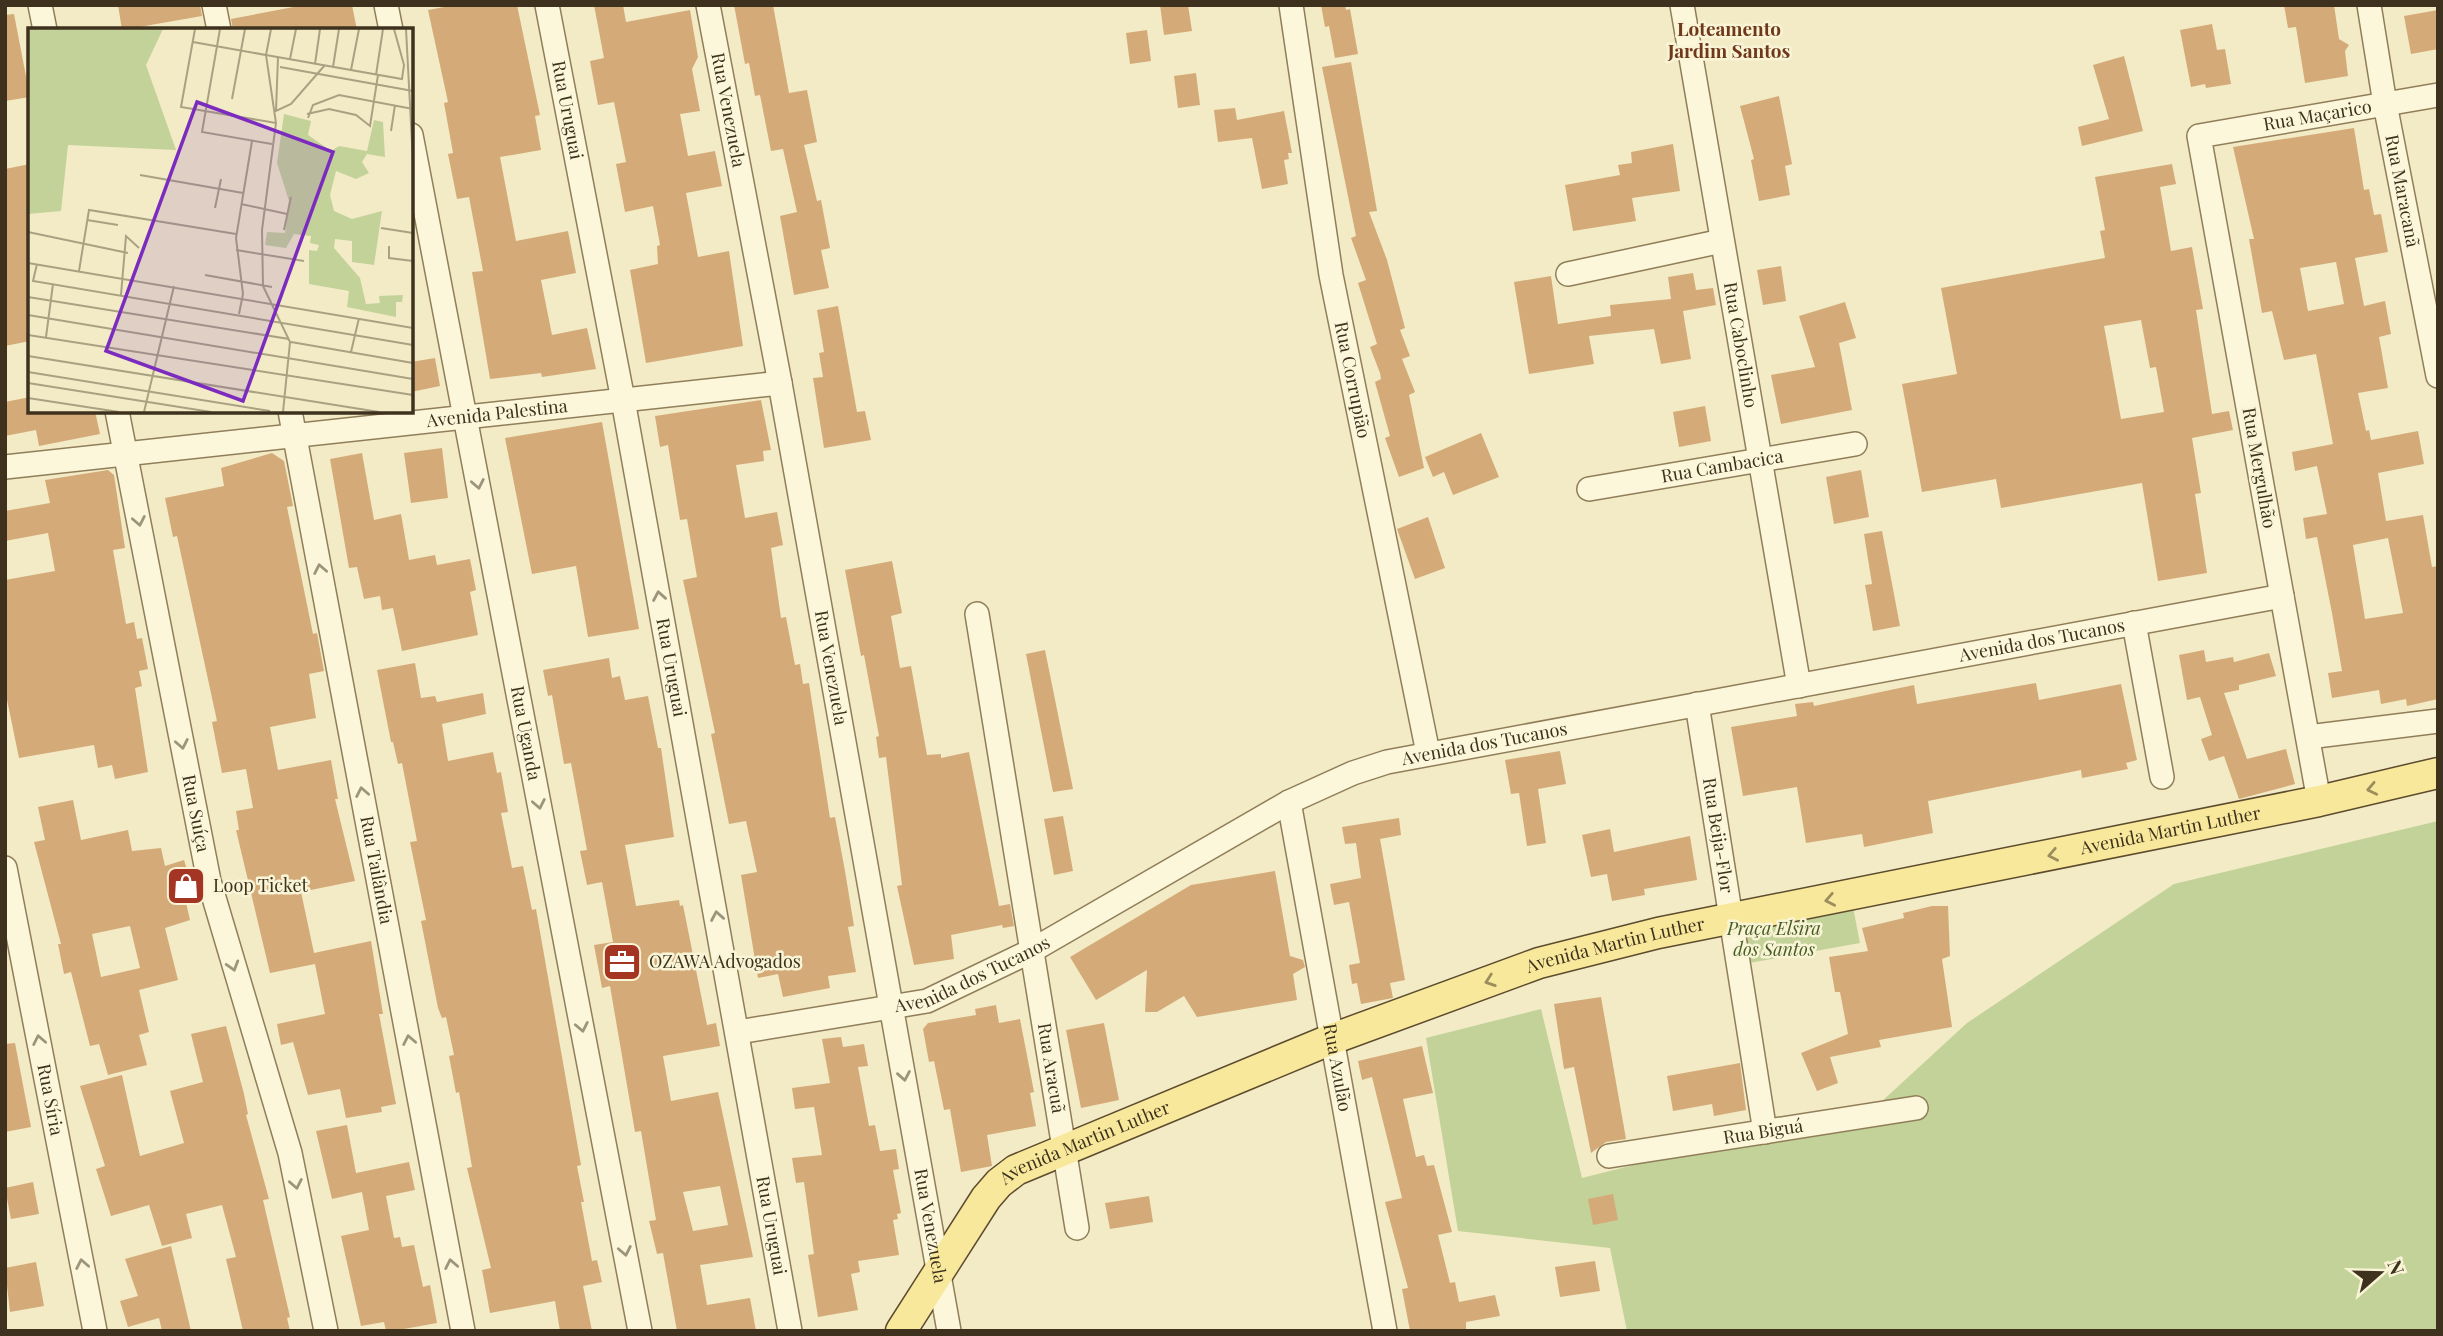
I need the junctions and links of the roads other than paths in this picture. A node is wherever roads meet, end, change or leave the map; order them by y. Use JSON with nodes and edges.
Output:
{"nodes":[{"id":1,"x":40,"y":5,"type":"edge"},
{"id":2,"x":214,"y":5,"type":"edge"},
{"id":3,"x":386,"y":5,"type":"edge"},
{"id":4,"x":547,"y":5,"type":"edge"},
{"id":5,"x":708,"y":5,"type":"edge"},
{"id":6,"x":1291,"y":5,"type":"edge"},
{"id":7,"x":1682,"y":5,"type":"edge"},
{"id":8,"x":2369,"y":5,"type":"edge"},
{"id":9,"x":45,"y":28,"type":"edge"},
{"id":10,"x":219,"y":28,"type":"edge"},
{"id":11,"x":391,"y":28,"type":"edge"},
{"id":12,"x":2438,"y":95,"type":"edge"},
{"id":13,"x":2385,"y":104,"type":"junction"},
{"id":14,"x":2199,"y":136,"type":"joint"},
{"id":15,"x":413,"y":145,"type":"edge"},
{"id":16,"x":1722,"y":242,"type":"junction"},
{"id":17,"x":1568,"y":274,"type":"dead end"},
{"id":18,"x":2438,"y":376,"type":"edge"},
{"id":19,"x":780,"y":383,"type":"junction"},
{"id":20,"x":623,"y":400,"type":"junction"},
{"id":21,"x":117,"y":413,"type":"edge"},
{"id":22,"x":290,"y":413,"type":"edge"},
{"id":23,"x":465,"y":417,"type":"junction"},
{"id":24,"x":295,"y":435,"type":"junction"},
{"id":25,"x":1855,"y":444,"type":"dead end"},
{"id":26,"x":126,"y":454,"type":"junction"},
{"id":27,"x":1760,"y":460,"type":"junction"},
{"id":28,"x":5,"y":467,"type":"edge"},
{"id":29,"x":1589,"y":489,"type":"dead end"},
{"id":30,"x":2282,"y":596,"type":"junction"},
{"id":31,"x":977,"y":614,"type":"dead end"},
{"id":32,"x":2134,"y":623,"type":"junction"},
{"id":33,"x":1799,"y":685,"type":"junction"},
{"id":34,"x":1697,"y":704,"type":"junction"},
{"id":35,"x":2438,"y":721,"type":"edge"},
{"id":36,"x":2308,"y":737,"type":"junction"},
{"id":37,"x":1428,"y":753,"type":"junction"},
{"id":38,"x":2438,"y":773,"type":"edge"},
{"id":39,"x":2162,"y":777,"type":"dead end"},
{"id":40,"x":2319,"y":801,"type":"junction"},
{"id":41,"x":1289,"y":802,"type":"junction"},
{"id":42,"x":5,"y":868,"type":"edge"},
{"id":43,"x":1731,"y":919,"type":"junction"},
{"id":44,"x":1031,"y":951,"type":"junction"},
{"id":45,"x":892,"y":1009,"type":"junction"},
{"id":46,"x":738,"y":1032,"type":"junction"},
{"id":47,"x":1332,"y":1039,"type":"junction"},
{"id":48,"x":1916,"y":1108,"type":"dead end"},
{"id":49,"x":1765,"y":1132,"type":"junction"},
{"id":50,"x":1064,"y":1148,"type":"junction"},
{"id":51,"x":1609,"y":1156,"type":"dead end"},
{"id":52,"x":1077,"y":1228,"type":"dead end"},
{"id":53,"x":939,"y":1275,"type":"junction"},
{"id":54,"x":95,"y":1331,"type":"edge"},
{"id":55,"x":326,"y":1331,"type":"edge"},
{"id":56,"x":463,"y":1331,"type":"edge"},
{"id":57,"x":640,"y":1331,"type":"edge"},
{"id":58,"x":790,"y":1331,"type":"edge"},
{"id":59,"x":901,"y":1331,"type":"edge"},
{"id":60,"x":949,"y":1331,"type":"edge"},
{"id":61,"x":1385,"y":1331,"type":"edge"}],
"edges":[{"from":1,"to":9,"type":"street"},
{"from":2,"to":10,"type":"street"},
{"from":3,"to":11,"type":"street"},
{"from":4,"to":20,"type":"street","name":"Rua Uruguai"},
{"from":5,"to":19,"type":"street","name":"Rua Venezuela"},
{"from":6,"to":37,"type":"street","name":"Rua Corrupião"},
{"from":7,"to":16,"type":"street","name":"Rua Caboclinho"},
{"from":8,"to":13,"type":"street","name":"Rua Maracanã"},
{"from":12,"to":13,"type":"street","name":"Rua Maçarico"},
{"from":13,"to":14,"type":"street","name":"Rua Maçarico"},
{"from":13,"to":18,"type":"street","name":"Rua Maracanã"},
{"from":14,"to":30,"type":"street","name":"Rua Mergulhão"},
{"from":15,"to":23,"type":"street","name":"Rua Uganda"},
{"from":16,"to":17,"type":"street"},
{"from":16,"to":27,"type":"street","name":"Rua Caboclinho"},
{"from":19,"to":20,"type":"street","name":"Avenida Palestina"},
{"from":19,"to":45,"type":"street","name":"Rua Venezuela"},
{"from":20,"to":23,"type":"street","name":"Avenida Palestina"},
{"from":46,"to":20,"type":"street","name":"Rua Uruguai","one_way":true},
{"from":21,"to":26,"type":"street","name":"Rua Suíça"},
{"from":22,"to":24,"type":"street","name":"Rua Tailândia"},
{"from":23,"to":24,"type":"street","name":"Avenida Palestina"},
{"from":23,"to":57,"type":"street","name":"Rua Uganda","one_way":true},
{"from":24,"to":26,"type":"street","name":"Avenida Palestina"},
{"from":56,"to":24,"type":"street","name":"Rua Tailândia","one_way":true},
{"from":25,"to":27,"type":"street","name":"Rua Cambacica"},
{"from":26,"to":28,"type":"street","name":"Avenida Palestina"},
{"from":26,"to":55,"type":"street","name":"Rua Suíça","one_way":true},
{"from":27,"to":29,"type":"street","name":"Rua Cambacica"},
{"from":27,"to":33,"type":"street","name":"Rua Caboclinho"},
{"from":30,"to":32,"type":"street","name":"Avenida dos Tucanos"},
{"from":30,"to":36,"type":"street","name":"Rua Mergulhão"},
{"from":31,"to":44,"type":"street","name":"Rua Aracuã"},
{"from":32,"to":33,"type":"street","name":"Avenida dos Tucanos"},
{"from":32,"to":39,"type":"street"},
{"from":33,"to":34,"type":"street","name":"Avenida dos Tucanos"},
{"from":34,"to":37,"type":"street","name":"Avenida dos Tucanos"},
{"from":34,"to":43,"type":"street","name":"Rua Beija-Flor"},
{"from":35,"to":36,"type":"street"},
{"from":36,"to":40,"type":"street","name":"Rua Mergulhão"},
{"from":37,"to":41,"type":"street","name":"Avenida dos Tucanos"},
{"from":38,"to":40,"type":"main road","name":"Avenida Martin Luther","one_way":true},
{"from":40,"to":43,"type":"main road","name":"Avenida Martin Luther","one_way":true},
{"from":41,"to":44,"type":"street","name":"Avenida dos Tucanos"},
{"from":41,"to":47,"type":"street","name":"Rua Azulão"},
{"from":54,"to":42,"type":"street","name":"Rua Síria","one_way":true},
{"from":43,"to":47,"type":"main road","name":"Avenida Martin Luther","one_way":true},
{"from":43,"to":49,"type":"street","name":"Rua Beija-Flor"},
{"from":44,"to":45,"type":"street","name":"Avenida dos Tucanos"},
{"from":44,"to":50,"type":"street","name":"Rua Aracuã"},
{"from":45,"to":46,"type":"street","name":"Avenida dos Tucanos"},
{"from":45,"to":53,"type":"street","name":"Rua Venezuela","one_way":true},
{"from":46,"to":58,"type":"street","name":"Rua Uruguai"},
{"from":47,"to":50,"type":"main road","name":"Avenida Martin Luther"},
{"from":47,"to":61,"type":"street","name":"Rua Azulão"},
{"from":48,"to":49,"type":"street","name":"Rua Biguá"},
{"from":49,"to":51,"type":"street","name":"Rua Biguá"},
{"from":50,"to":52,"type":"street","name":"Rua Aracuã"},
{"from":50,"to":53,"type":"main road","name":"Avenida Martin Luther"},
{"from":53,"to":59,"type":"main road","name":"Avenida Martin Luther"},
{"from":53,"to":60,"type":"street","name":"Rua Venezuela"}]}
